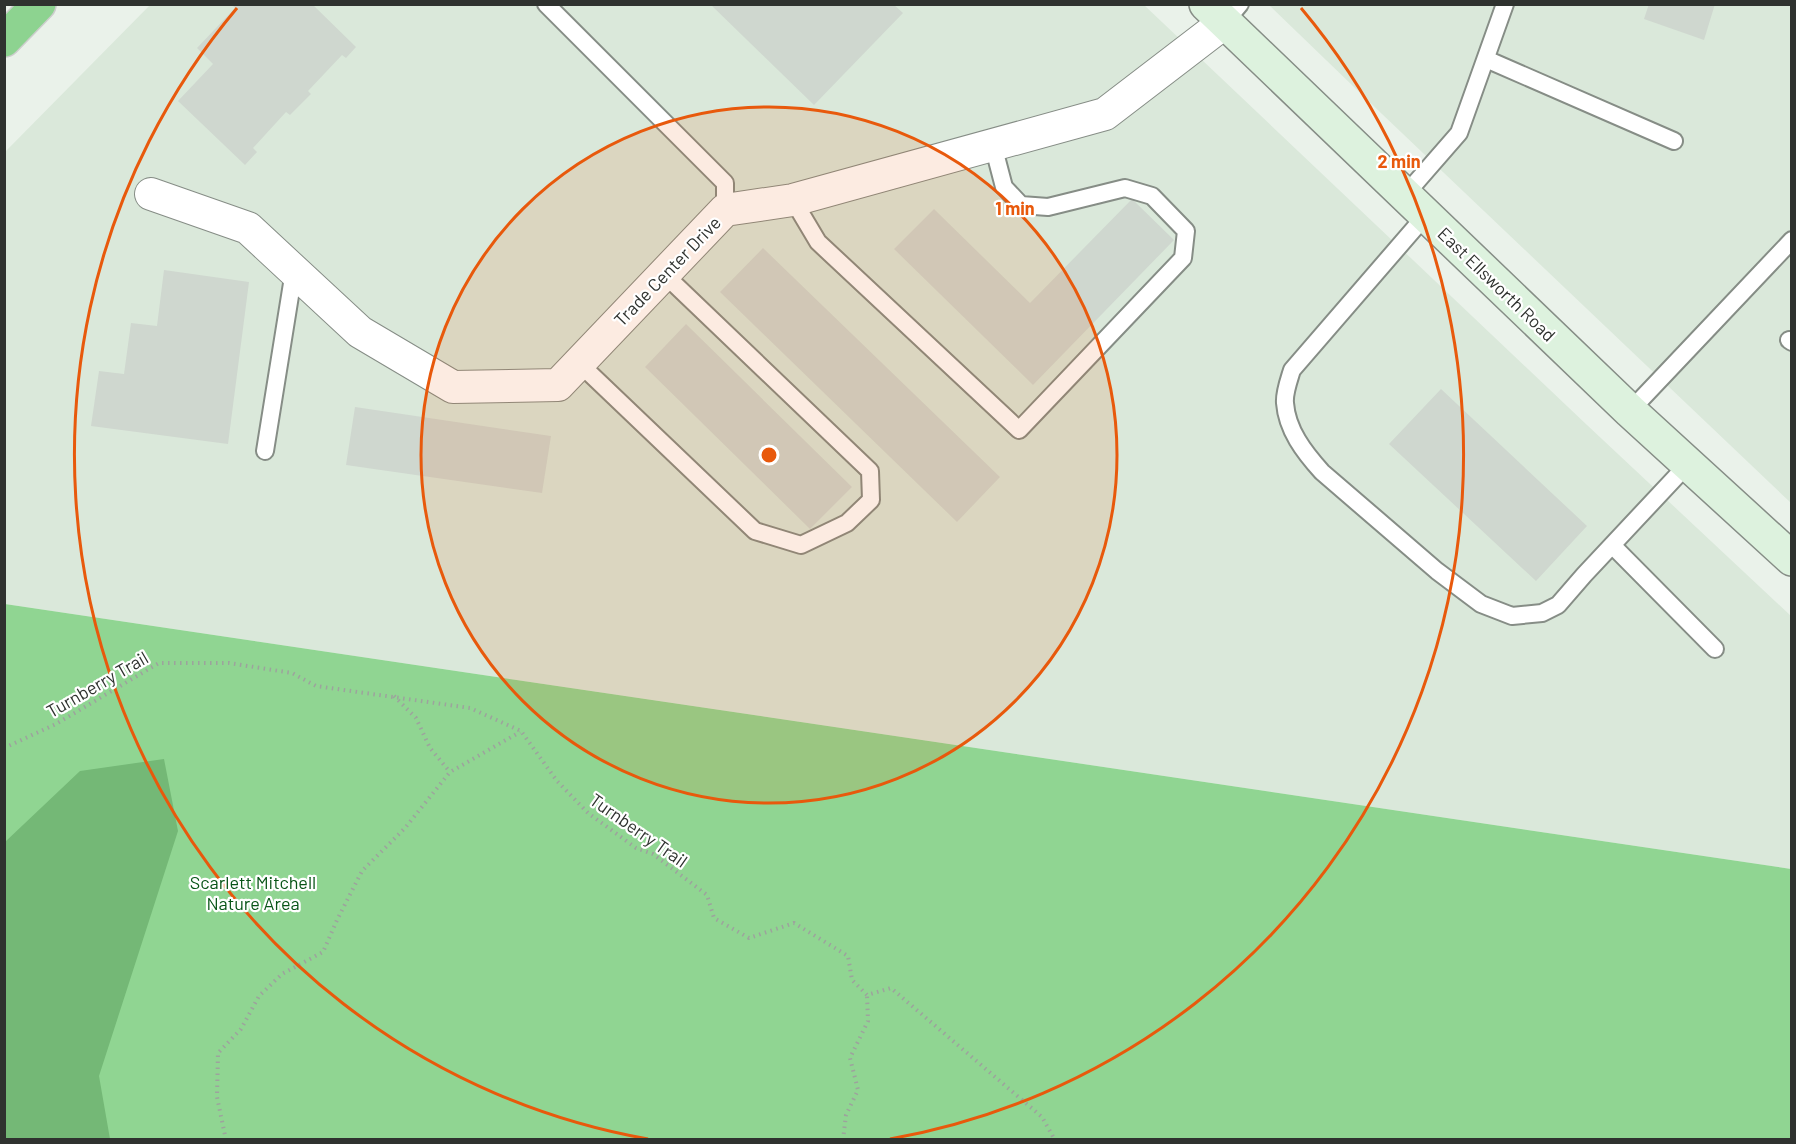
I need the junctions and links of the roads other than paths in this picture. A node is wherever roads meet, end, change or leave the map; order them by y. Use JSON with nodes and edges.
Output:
{"nodes":[{"id":1,"x":39,"y":4,"type":"edge"},
{"id":2,"x":546,"y":4,"type":"edge"},
{"id":3,"x":1506,"y":4,"type":"edge"},
{"id":4,"x":1224,"y":10,"type":"edge"},
{"id":5,"x":4,"y":40,"type":"edge"},
{"id":6,"x":1486,"y":59,"type":"junction"},
{"id":7,"x":1674,"y":141,"type":"dead end"},
{"id":8,"x":993,"y":145,"type":"junction"},
{"id":9,"x":150,"y":194,"type":"dead end"},
{"id":10,"x":793,"y":200,"type":"junction"},
{"id":11,"x":1416,"y":205,"type":"junction"},
{"id":12,"x":725,"y":210,"type":"junction"},
{"id":13,"x":1791,"y":240,"type":"edge"},
{"id":14,"x":294,"y":271,"type":"junction"},
{"id":15,"x":664,"y":274,"type":"junction"},
{"id":16,"x":579,"y":363,"type":"junction"},
{"id":17,"x":1630,"y":411,"type":"junction"},
{"id":18,"x":266,"y":451,"type":"dead end"},
{"id":19,"x":1688,"y":464,"type":"junction"},
{"id":20,"x":1612,"y":545,"type":"junction"},
{"id":21,"x":1791,"y":559,"type":"edge"},
{"id":22,"x":1715,"y":649,"type":"dead end"}],
"edges":[{"from":1,"to":5,"type":"highway"},
{"from":2,"to":12,"type":"lane"},
{"from":3,"to":6,"type":"lane"},
{"from":4,"to":8,"type":"street","name":"Trade Center Drive"},
{"from":4,"to":11,"type":"main road","name":"East Ellsworth Road"},
{"from":6,"to":7,"type":"lane"},
{"from":6,"to":11,"type":"lane"},
{"from":8,"to":10,"type":"street","name":"Trade Center Drive"},
{"from":8,"to":10,"type":"lane"},
{"from":9,"to":14,"type":"street","name":"Trade Center Drive"},
{"from":10,"to":12,"type":"street","name":"Trade Center Drive"},
{"from":11,"to":17,"type":"main road","name":"East Ellsworth Road"},
{"from":11,"to":20,"type":"lane"},
{"from":12,"to":15,"type":"street","name":"Trade Center Drive"},
{"from":13,"to":17,"type":"lane"},
{"from":14,"to":16,"type":"street","name":"Trade Center Drive"},
{"from":14,"to":18,"type":"lane"},
{"from":15,"to":16,"type":"street","name":"Trade Center Drive"},
{"from":15,"to":16,"type":"lane"},
{"from":17,"to":19,"type":"main road","name":"East Ellsworth Road"},
{"from":19,"to":20,"type":"lane"},
{"from":19,"to":21,"type":"main road","name":"East Ellsworth Road"},
{"from":20,"to":22,"type":"lane"}]}
